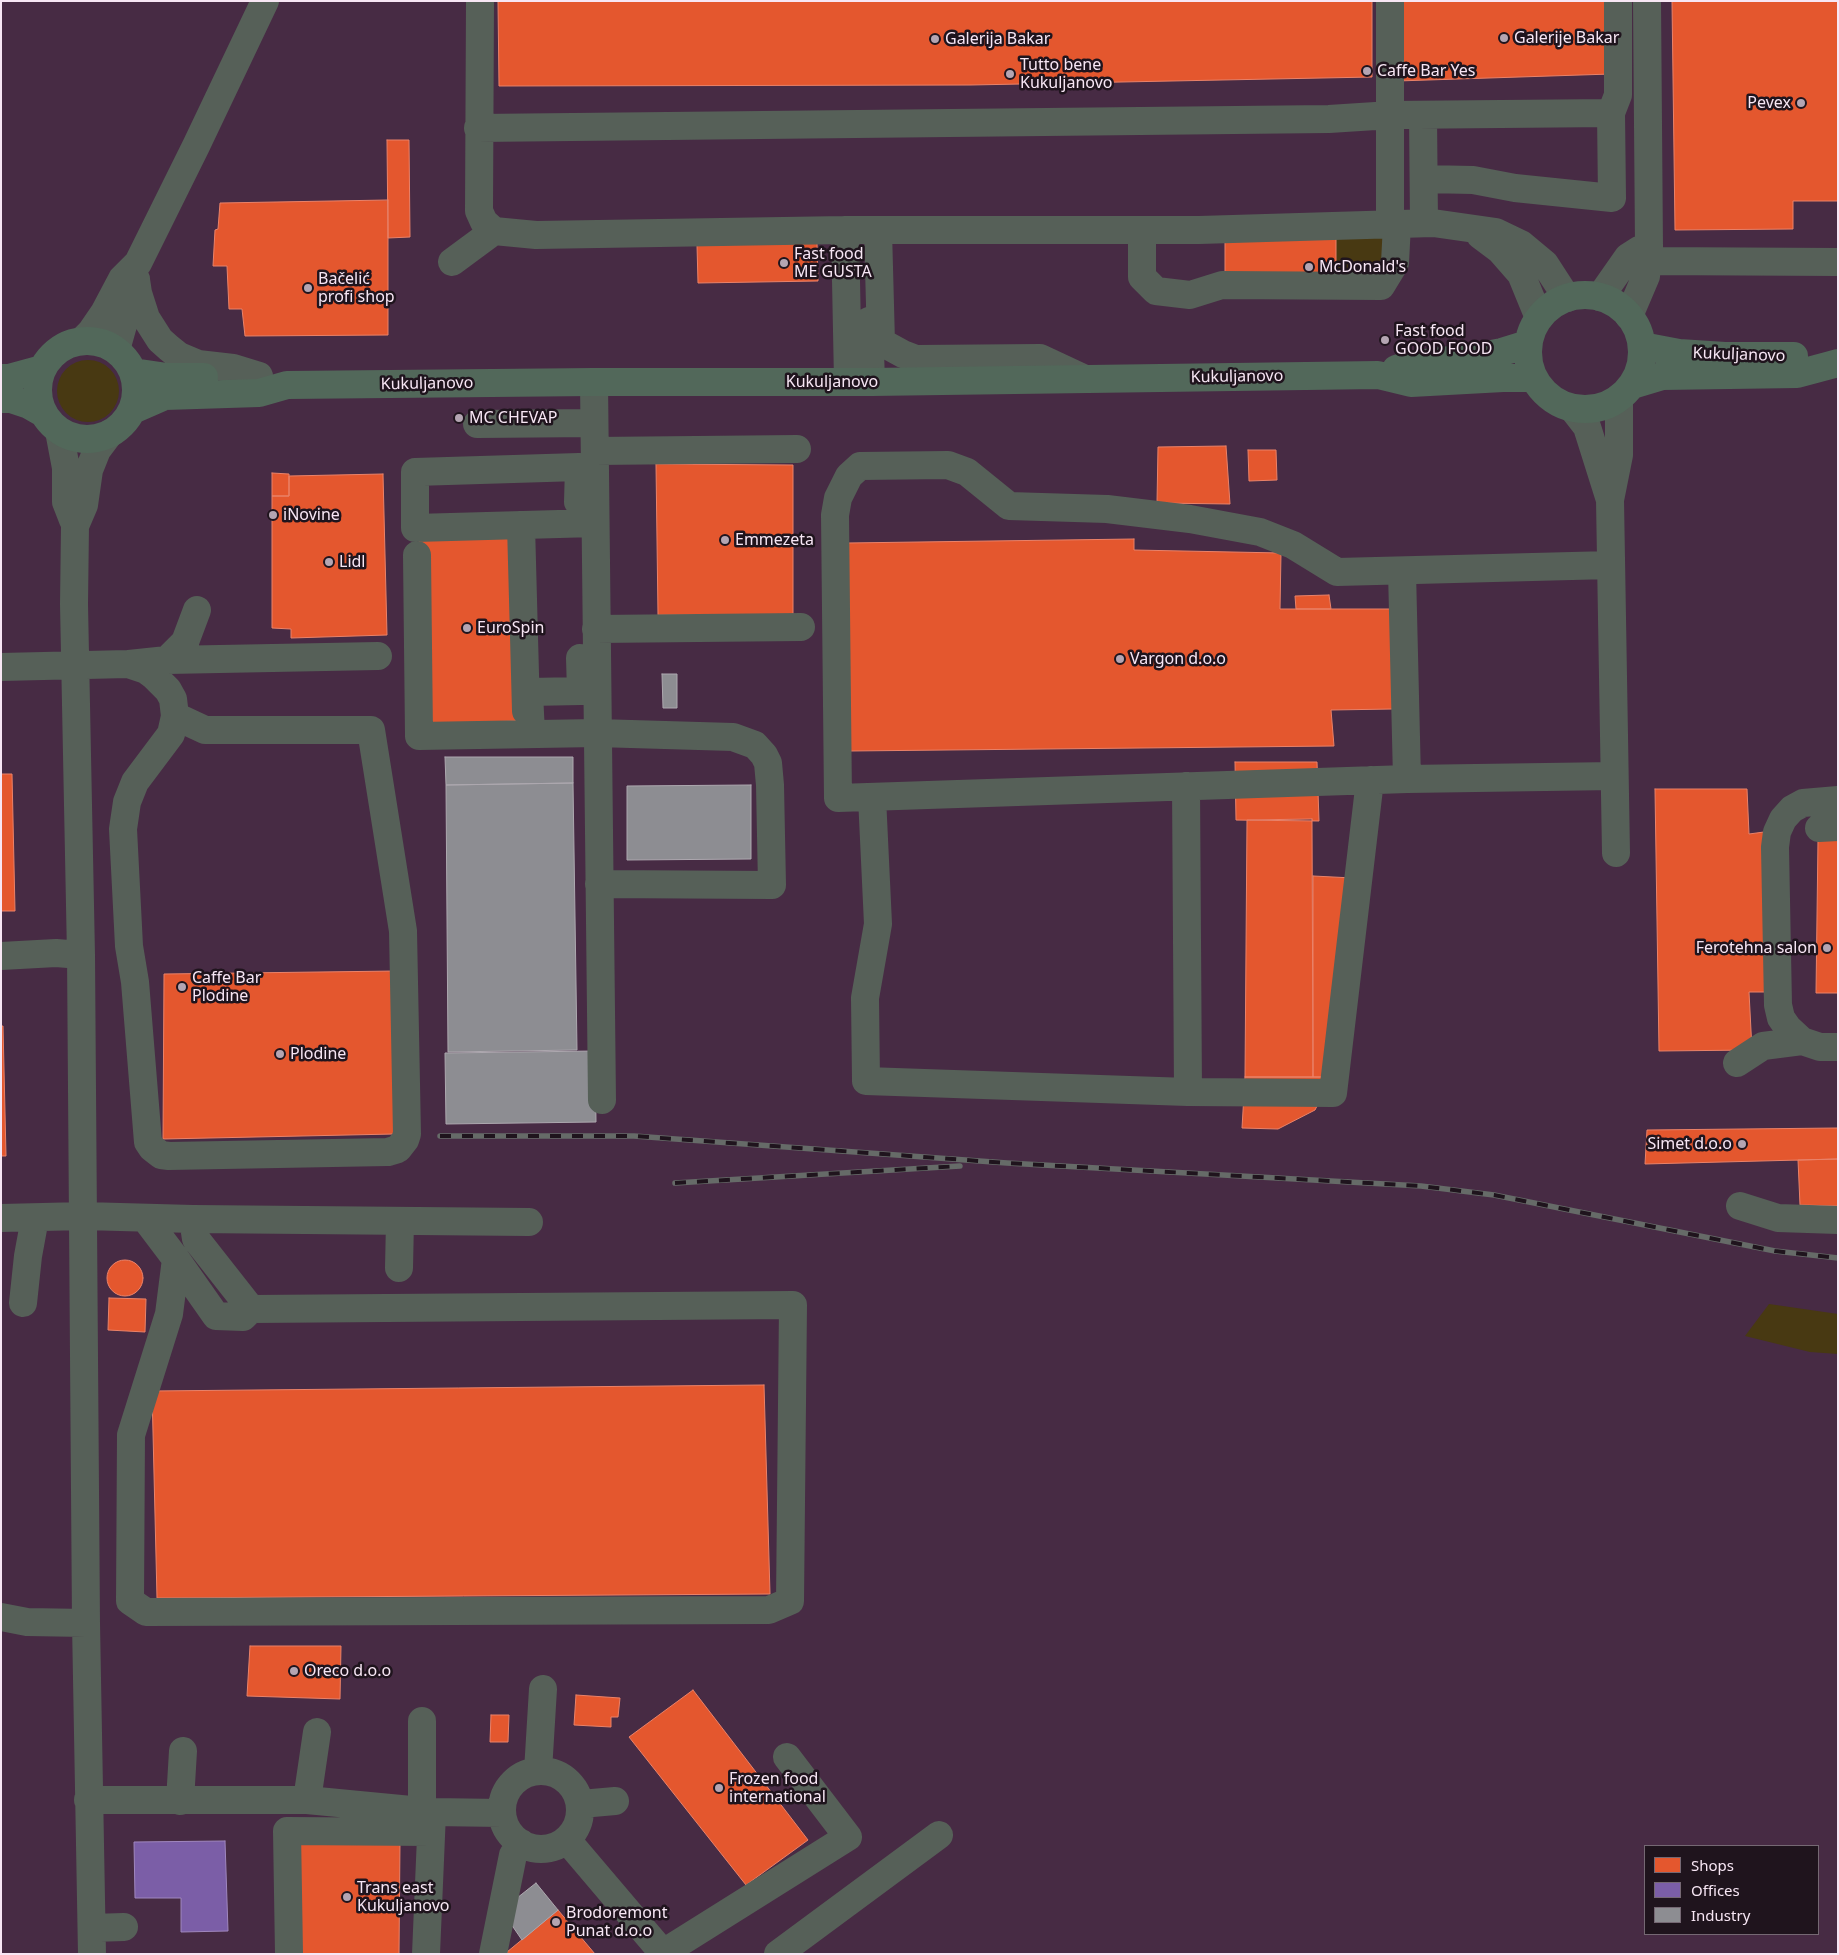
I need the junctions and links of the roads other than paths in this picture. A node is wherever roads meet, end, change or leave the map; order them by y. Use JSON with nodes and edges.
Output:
{"nodes":[{"id":1,"x":265,"y":1,"type":"edge"},
{"id":2,"x":480,"y":1,"type":"edge"},
{"id":3,"x":1390,"y":1,"type":"edge"},
{"id":4,"x":1618,"y":1,"type":"edge"},
{"id":5,"x":1647,"y":1,"type":"edge"},
{"id":6,"x":1611,"y":113,"type":"junction"},
{"id":7,"x":1391,"y":115,"type":"junction"},
{"id":8,"x":1424,"y":115,"type":"junction"},
{"id":9,"x":478,"y":128,"type":"junction"},
{"id":10,"x":1424,"y":178,"type":"junction"},
{"id":11,"x":1424,"y":223,"type":"junction"},
{"id":12,"x":1393,"y":224,"type":"junction"},
{"id":13,"x":1471,"y":228,"type":"junction"},
{"id":14,"x":856,"y":230,"type":"junction"},
{"id":15,"x":1142,"y":230,"type":"junction"},
{"id":16,"x":494,"y":231,"type":"junction"},
{"id":17,"x":1649,"y":254,"type":"junction"},
{"id":18,"x":452,"y":262,"type":"dead end"},
{"id":19,"x":1838,"y":262,"type":"edge"},
{"id":20,"x":137,"y":272,"type":"junction"},
{"id":21,"x":1600,"y":297,"type":"junction"},
{"id":22,"x":1568,"y":298,"type":"junction"},
{"id":23,"x":1629,"y":316,"type":"junction"},
{"id":24,"x":1539,"y":318,"type":"junction"},
{"id":25,"x":82,"y":341,"type":"junction"},
{"id":26,"x":1528,"y":344,"type":"junction"},
{"id":27,"x":1642,"y":346,"type":"junction"},
{"id":28,"x":116,"y":350,"type":"junction"},
{"id":29,"x":1838,"y":357,"type":"edge"},
{"id":30,"x":1838,"y":363,"type":"edge"},
{"id":31,"x":42,"y":369,"type":"junction"},
{"id":32,"x":133,"y":372,"type":"junction"},
{"id":33,"x":1378,"y":375,"type":"junction"},
{"id":34,"x":259,"y":376,"type":"junction"},
{"id":35,"x":1,"y":378,"type":"edge"},
{"id":36,"x":1533,"y":378,"type":"junction"},
{"id":37,"x":1085,"y":379,"type":"junction"},
{"id":38,"x":851,"y":381,"type":"junction"},
{"id":39,"x":594,"y":382,"type":"junction"},
{"id":40,"x":287,"y":385,"type":"junction"},
{"id":41,"x":1626,"y":392,"type":"junction"},
{"id":42,"x":1,"y":399,"type":"edge"},
{"id":43,"x":1573,"y":409,"type":"junction"},
{"id":44,"x":133,"y":410,"type":"junction"},
{"id":45,"x":51,"y":422,"type":"junction"},
{"id":46,"x":594,"y":423,"type":"junction"},
{"id":47,"x":476,"y":424,"type":"dead end"},
{"id":48,"x":109,"y":434,"type":"junction"},
{"id":49,"x":797,"y":449,"type":"dead end"},
{"id":50,"x":594,"y":451,"type":"junction"},
{"id":51,"x":1610,"y":500,"type":"junction"},
{"id":52,"x":586,"y":524,"type":"junction"},
{"id":53,"x":521,"y":525,"type":"junction"},
{"id":54,"x":76,"y":526,"type":"junction"},
{"id":55,"x":416,"y":555,"type":"dead end"},
{"id":56,"x":1611,"y":565,"type":"junction"},
{"id":57,"x":1402,"y":572,"type":"junction"},
{"id":58,"x":197,"y":610,"type":"dead end"},
{"id":59,"x":801,"y":627,"type":"dead end"},
{"id":60,"x":596,"y":629,"type":"junction"},
{"id":61,"x":378,"y":656,"type":"dead end"},
{"id":62,"x":167,"y":660,"type":"junction"},
{"id":63,"x":128,"y":664,"type":"junction"},
{"id":64,"x":76,"y":666,"type":"junction"},
{"id":65,"x":1,"y":667,"type":"edge"},
{"id":66,"x":175,"y":716,"type":"junction"},
{"id":67,"x":597,"y":733,"type":"junction"},
{"id":68,"x":529,"y":734,"type":"junction"},
{"id":69,"x":1614,"y":776,"type":"junction"},
{"id":70,"x":1406,"y":779,"type":"junction"},
{"id":71,"x":1370,"y":780,"type":"junction"},
{"id":72,"x":1186,"y":786,"type":"junction"},
{"id":73,"x":872,"y":797,"type":"junction"},
{"id":74,"x":1838,"y":800,"type":"edge"},
{"id":75,"x":1616,"y":853,"type":"dead end"},
{"id":76,"x":599,"y":884,"type":"junction"},
{"id":77,"x":81,"y":955,"type":"junction"},
{"id":78,"x":1,"y":956,"type":"edge"},
{"id":79,"x":1802,"y":1041,"type":"junction"},
{"id":80,"x":1838,"y":1047,"type":"edge"},
{"id":81,"x":1737,"y":1064,"type":"dead end"},
{"id":82,"x":1188,"y":1092,"type":"junction"},
{"id":83,"x":602,"y":1100,"type":"dead end"},
{"id":84,"x":1740,"y":1206,"type":"dead end"},
{"id":85,"x":84,"y":1216,"type":"junction"},
{"id":86,"x":1,"y":1218,"type":"edge"},
{"id":87,"x":35,"y":1218,"type":"junction"},
{"id":88,"x":145,"y":1218,"type":"junction"},
{"id":89,"x":193,"y":1219,"type":"junction"},
{"id":90,"x":1838,"y":1220,"type":"edge"},
{"id":91,"x":400,"y":1221,"type":"junction"},
{"id":92,"x":529,"y":1222,"type":"dead end"},
{"id":93,"x":176,"y":1260,"type":"junction"},
{"id":94,"x":399,"y":1268,"type":"dead end"},
{"id":95,"x":23,"y":1303,"type":"dead end"},
{"id":96,"x":251,"y":1309,"type":"junction"},
{"id":97,"x":1,"y":1617,"type":"edge"},
{"id":98,"x":86,"y":1623,"type":"junction"},
{"id":99,"x":543,"y":1689,"type":"dead end"},
{"id":100,"x":422,"y":1721,"type":"dead end"},
{"id":101,"x":317,"y":1732,"type":"dead end"},
{"id":102,"x":183,"y":1751,"type":"dead end"},
{"id":103,"x":787,"y":1757,"type":"dead end"},
{"id":104,"x":538,"y":1771,"type":"junction"},
{"id":105,"x":88,"y":1800,"type":"junction"},
{"id":106,"x":307,"y":1800,"type":"junction"},
{"id":107,"x":180,"y":1801,"type":"junction"},
{"id":108,"x":614,"y":1801,"type":"dead end"},
{"id":109,"x":580,"y":1804,"type":"junction"},
{"id":110,"x":502,"y":1813,"type":"junction"},
{"id":111,"x":428,"y":1818,"type":"junction"},
{"id":112,"x":939,"y":1835,"type":"dead end"},
{"id":113,"x":567,"y":1840,"type":"junction"},
{"id":114,"x":521,"y":1843,"type":"junction"},
{"id":115,"x":124,"y":1927,"type":"dead end"},
{"id":116,"x":92,"y":1941,"type":"edge"},
{"id":117,"x":289,"y":1954,"type":"edge"},
{"id":118,"x":426,"y":1954,"type":"edge"},
{"id":119,"x":493,"y":1954,"type":"edge"},
{"id":120,"x":778,"y":1954,"type":"edge"}],
"edges":[{"from":1,"to":20,"type":"street"},
{"from":2,"to":9,"type":"street"},
{"from":3,"to":7,"type":"street"},
{"from":4,"to":6,"type":"street"},
{"from":5,"to":17,"type":"street"},
{"from":6,"to":8,"type":"street"},
{"from":6,"to":10,"type":"street"},
{"from":7,"to":8,"type":"street"},
{"from":7,"to":9,"type":"street"},
{"from":7,"to":12,"type":"street"},
{"from":8,"to":10,"type":"street"},
{"from":9,"to":16,"type":"street"},
{"from":10,"to":11,"type":"street"},
{"from":11,"to":12,"type":"street"},
{"from":11,"to":13,"type":"street"},
{"from":12,"to":15,"type":"street"},
{"from":12,"to":15,"type":"street"},
{"from":13,"to":22,"type":"street"},
{"from":13,"to":24,"type":"street"},
{"from":14,"to":15,"type":"street"},
{"from":14,"to":16,"type":"street"},
{"from":14,"to":37,"type":"street"},
{"from":14,"to":38,"type":"street"},
{"from":14,"to":38,"type":"street"},
{"from":16,"to":18,"type":"street"},
{"from":17,"to":19,"type":"street"},
{"from":17,"to":21,"type":"street"},
{"from":17,"to":23,"type":"street"},
{"from":20,"to":25,"type":"street"},
{"from":20,"to":28,"type":"street"},
{"from":20,"to":34,"type":"street"},
{"from":21,"to":22,"type":"main road"},
{"from":21,"to":23,"type":"main road"},
{"from":22,"to":24,"type":"main road"},
{"from":23,"to":27,"type":"main road"},
{"from":24,"to":26,"type":"main road"},
{"from":25,"to":28,"type":"main road"},
{"from":25,"to":31,"type":"main road"},
{"from":26,"to":33,"type":"main road"},
{"from":26,"to":36,"type":"main road"},
{"from":27,"to":29,"type":"main road","name":"Kukuljanovo"},
{"from":27,"to":41,"type":"main road"},
{"from":28,"to":32,"type":"main road"},
{"from":30,"to":41,"type":"main road"},
{"from":31,"to":35,"type":"main road"},
{"from":31,"to":45,"type":"main road"},
{"from":32,"to":34,"type":"main road","name":"Kukuljanovo"},
{"from":32,"to":44,"type":"main road"},
{"from":33,"to":36,"type":"main road"},
{"from":33,"to":37,"type":"main road","name":"Kukuljanovo"},
{"from":34,"to":40,"type":"main road","name":"Kukuljanovo"},
{"from":36,"to":43,"type":"main road"},
{"from":37,"to":38,"type":"main road","name":"Kukuljanovo"},
{"from":38,"to":39,"type":"main road","name":"Kukuljanovo"},
{"from":39,"to":40,"type":"main road","name":"Kukuljanovo"},
{"from":39,"to":46,"type":"street"},
{"from":40,"to":44,"type":"main road","name":"Kukuljanovo"},
{"from":41,"to":43,"type":"main road"},
{"from":41,"to":51,"type":"street"},
{"from":42,"to":45,"type":"main road","name":"Kukuljanovo"},
{"from":43,"to":51,"type":"street"},
{"from":44,"to":48,"type":"main road","name":"Kukuljanovo"},
{"from":45,"to":48,"type":"main road","name":"Kukuljanovo"},
{"from":45,"to":54,"type":"street"},
{"from":46,"to":47,"type":"street"},
{"from":46,"to":50,"type":"street"},
{"from":48,"to":54,"type":"street"},
{"from":49,"to":50,"type":"street"},
{"from":50,"to":52,"type":"street"},
{"from":51,"to":56,"type":"street"},
{"from":52,"to":53,"type":"street"},
{"from":52,"to":53,"type":"street"},
{"from":52,"to":60,"type":"street"},
{"from":52,"to":68,"type":"street"},
{"from":53,"to":68,"type":"street"},
{"from":54,"to":64,"type":"street"},
{"from":55,"to":68,"type":"street"},
{"from":56,"to":57,"type":"street"},
{"from":56,"to":69,"type":"street"},
{"from":57,"to":70,"type":"street"},
{"from":57,"to":73,"type":"street"},
{"from":58,"to":62,"type":"street"},
{"from":59,"to":60,"type":"street"},
{"from":60,"to":67,"type":"street"},
{"from":61,"to":62,"type":"street"},
{"from":62,"to":63,"type":"street"},
{"from":63,"to":64,"type":"street"},
{"from":63,"to":66,"type":"street"},
{"from":64,"to":65,"type":"street"},
{"from":64,"to":77,"type":"street"},
{"from":66,"to":66,"type":"street"},
{"from":67,"to":68,"type":"street"},
{"from":67,"to":76,"type":"street"},
{"from":67,"to":76,"type":"street"},
{"from":69,"to":70,"type":"street"},
{"from":69,"to":75,"type":"street"},
{"from":70,"to":71,"type":"street"},
{"from":71,"to":72,"type":"street"},
{"from":71,"to":82,"type":"street"},
{"from":72,"to":73,"type":"street"},
{"from":72,"to":82,"type":"street"},
{"from":73,"to":82,"type":"street"},
{"from":74,"to":79,"type":"street"},
{"from":76,"to":83,"type":"street"},
{"from":77,"to":78,"type":"street"},
{"from":77,"to":85,"type":"street"},
{"from":79,"to":80,"type":"street"},
{"from":79,"to":81,"type":"street"},
{"from":84,"to":90,"type":"street"},
{"from":85,"to":87,"type":"street"},
{"from":85,"to":88,"type":"street"},
{"from":85,"to":98,"type":"street"},
{"from":86,"to":87,"type":"street"},
{"from":87,"to":95,"type":"street"},
{"from":88,"to":89,"type":"street"},
{"from":88,"to":93,"type":"street"},
{"from":89,"to":91,"type":"street"},
{"from":89,"to":96,"type":"street"},
{"from":91,"to":92,"type":"street"},
{"from":91,"to":94,"type":"street"},
{"from":93,"to":96,"type":"street"},
{"from":93,"to":96,"type":"street"},
{"from":97,"to":98,"type":"street"},
{"from":98,"to":105,"type":"street"},
{"from":99,"to":104,"type":"street"},
{"from":100,"to":111,"type":"street"},
{"from":101,"to":106,"type":"street"},
{"from":102,"to":107,"type":"street"},
{"from":103,"to":113,"type":"street"},
{"from":104,"to":109,"type":"street"},
{"from":104,"to":110,"type":"street"},
{"from":105,"to":107,"type":"street"},
{"from":105,"to":116,"type":"street"},
{"from":106,"to":107,"type":"street"},
{"from":106,"to":111,"type":"street"},
{"from":108,"to":109,"type":"street"},
{"from":109,"to":113,"type":"street"},
{"from":110,"to":111,"type":"street"},
{"from":110,"to":114,"type":"street"},
{"from":111,"to":117,"type":"street"},
{"from":111,"to":118,"type":"street"},
{"from":112,"to":120,"type":"street"},
{"from":113,"to":114,"type":"street"},
{"from":114,"to":119,"type":"street"},
{"from":115,"to":116,"type":"street"}]}
